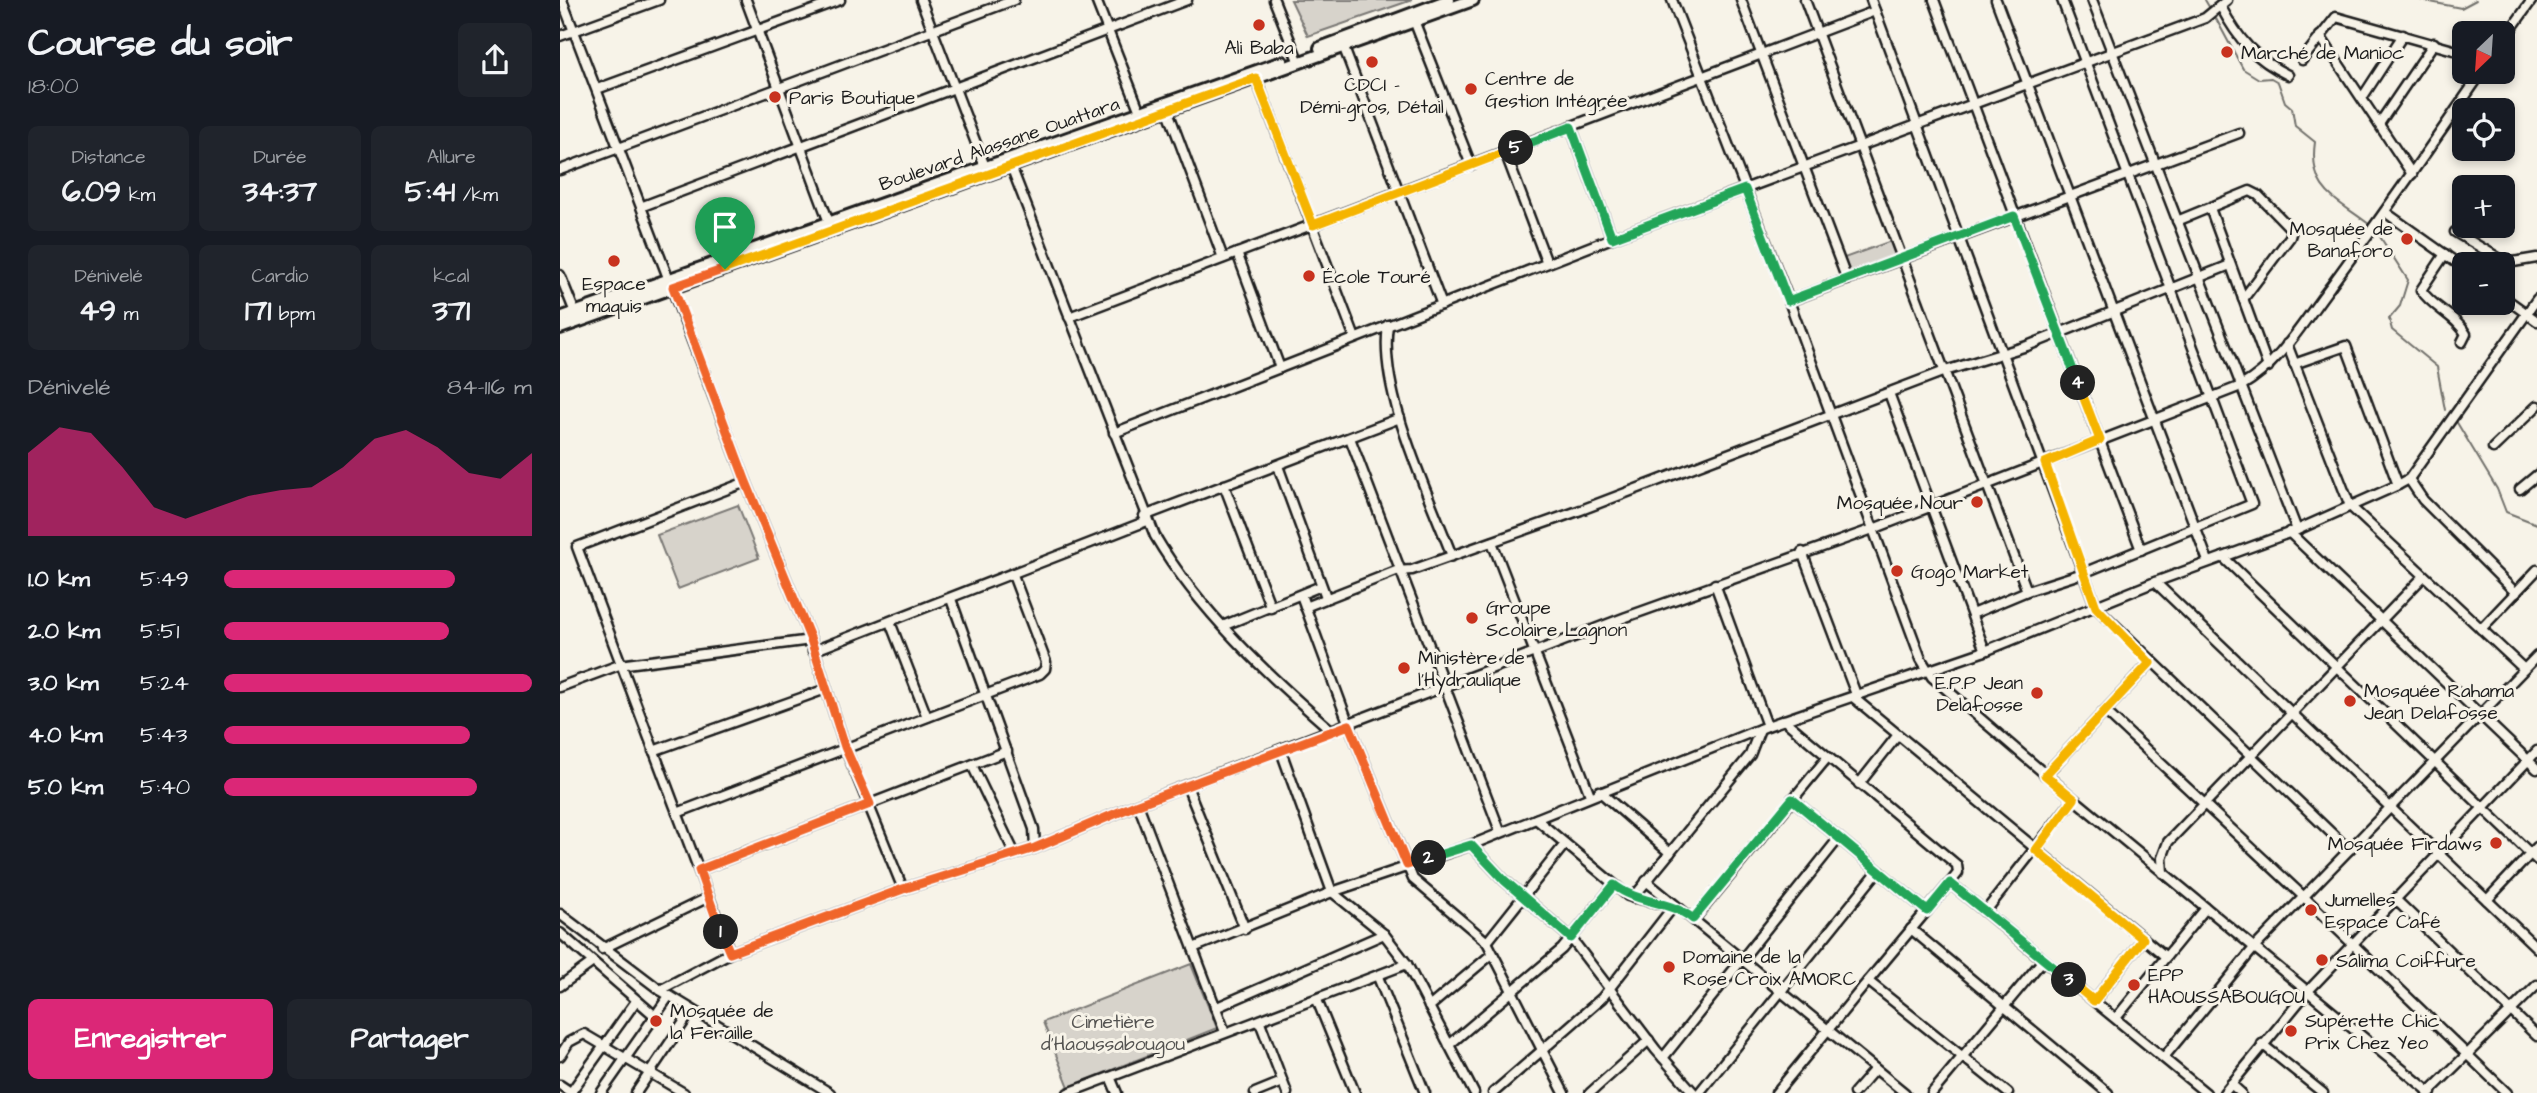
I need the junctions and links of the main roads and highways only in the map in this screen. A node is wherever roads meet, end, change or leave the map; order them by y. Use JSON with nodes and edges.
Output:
{"nodes":[{"id":1,"x":1449,"y":0,"type":"edge"},
{"id":2,"x":1473,"y":0,"type":"edge"},
{"id":3,"x":1413,"y":18,"type":"junction"},
{"id":4,"x":1298,"y":60,"type":"junction"},
{"id":5,"x":1192,"y":97,"type":"junction"},
{"id":6,"x":1142,"y":116,"type":"junction"},
{"id":7,"x":577,"y":317,"type":"junction"},
{"id":8,"x":560,"y":318,"type":"edge"},
{"id":9,"x":560,"y":328,"type":"edge"}],
"edges":[{"from":1,"to":3,"type":"main road","name":"Boulevard Alassane Ouattara"},
{"from":2,"to":3,"type":"main road","name":"Boulevard Alassane Ouattara"},
{"from":3,"to":4,"type":"main road","name":"Boulevard Alassane Ouattara"},
{"from":3,"to":4,"type":"main road","name":"Boulevard Alassane Ouattara"},
{"from":4,"to":5,"type":"main road","name":"Boulevard Alassane Ouattara"},
{"from":4,"to":5,"type":"main road","name":"Boulevard Alassane Ouattara"},
{"from":5,"to":6,"type":"main road","name":"Boulevard Alassane Ouattara"},
{"from":5,"to":6,"type":"main road","name":"Boulevard Alassane Ouattara"},
{"from":6,"to":7,"type":"main road","name":"Boulevard Alassane Ouattara"},
{"from":7,"to":8,"type":"main road","name":"Boulevard Alassane Ouattara"},
{"from":7,"to":9,"type":"main road","name":"Boulevard Alassane Ouattara"}]}
